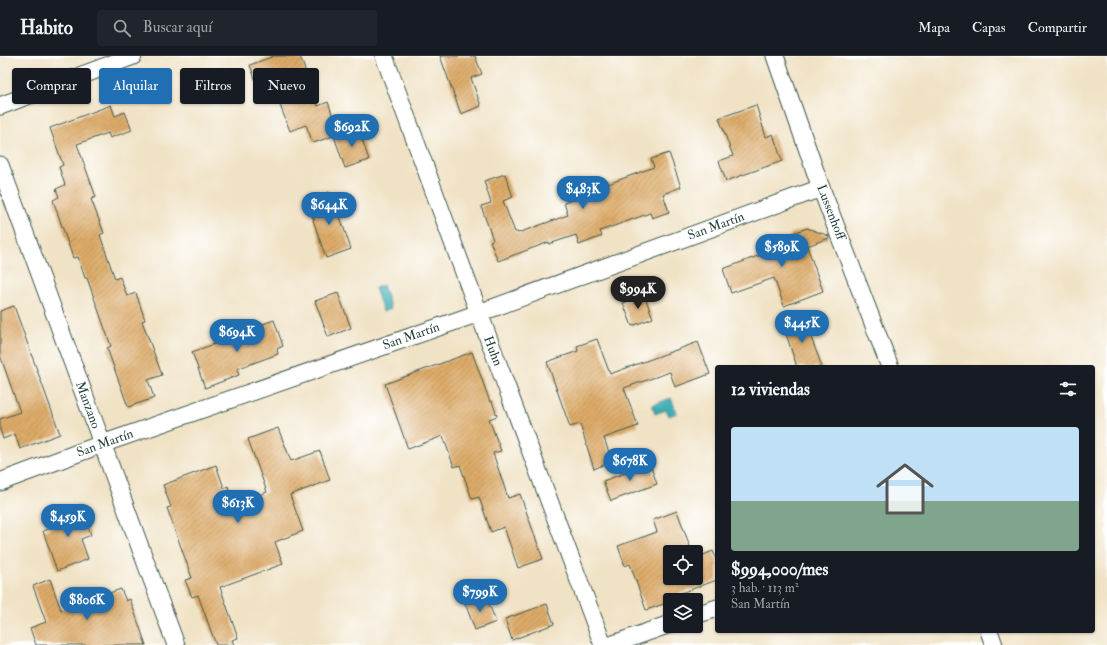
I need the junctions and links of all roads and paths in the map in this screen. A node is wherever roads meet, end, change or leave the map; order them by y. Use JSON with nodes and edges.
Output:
{"nodes":[{"id":1,"x":133,"y":56,"type":"edge"},
{"id":2,"x":384,"y":56,"type":"edge"},
{"id":3,"x":775,"y":56,"type":"edge"},
{"id":4,"x":0,"y":106,"type":"edge"},
{"id":5,"x":0,"y":165,"type":"edge"},
{"id":6,"x":821,"y":188,"type":"junction"},
{"id":7,"x":479,"y":313,"type":"junction"},
{"id":8,"x":889,"y":365,"type":"edge"},
{"id":9,"x":102,"y":444,"type":"junction"},
{"id":10,"x":0,"y":482,"type":"edge"},
{"id":11,"x":715,"y":609,"type":"edge"},
{"id":12,"x":703,"y":613,"type":"edge"},
{"id":13,"x":663,"y":626,"type":"edge"},
{"id":14,"x":990,"y":633,"type":"edge"},
{"id":15,"x":176,"y":645,"type":"edge"},
{"id":16,"x":603,"y":645,"type":"edge"},
{"id":17,"x":611,"y":645,"type":"edge"},
{"id":18,"x":994,"y":645,"type":"edge"}],
"edges":[{"from":1,"to":4,"type":"street"},
{"from":2,"to":7,"type":"street","name":"Huhn"},
{"from":3,"to":6,"type":"street","name":"Lussenhoff"},
{"from":5,"to":9,"type":"street","name":"Manzano"},
{"from":6,"to":7,"type":"street","name":"San Martín"},
{"from":6,"to":8,"type":"street","name":"Lussenhoff"},
{"from":7,"to":9,"type":"street","name":"San Martín"},
{"from":7,"to":16,"type":"street","name":"Huhn"},
{"from":9,"to":10,"type":"street","name":"San Martín"},
{"from":9,"to":15,"type":"street","name":"Manzano"},
{"from":11,"to":12,"type":"street"},
{"from":13,"to":17,"type":"street"},
{"from":14,"to":18,"type":"street"}]}
